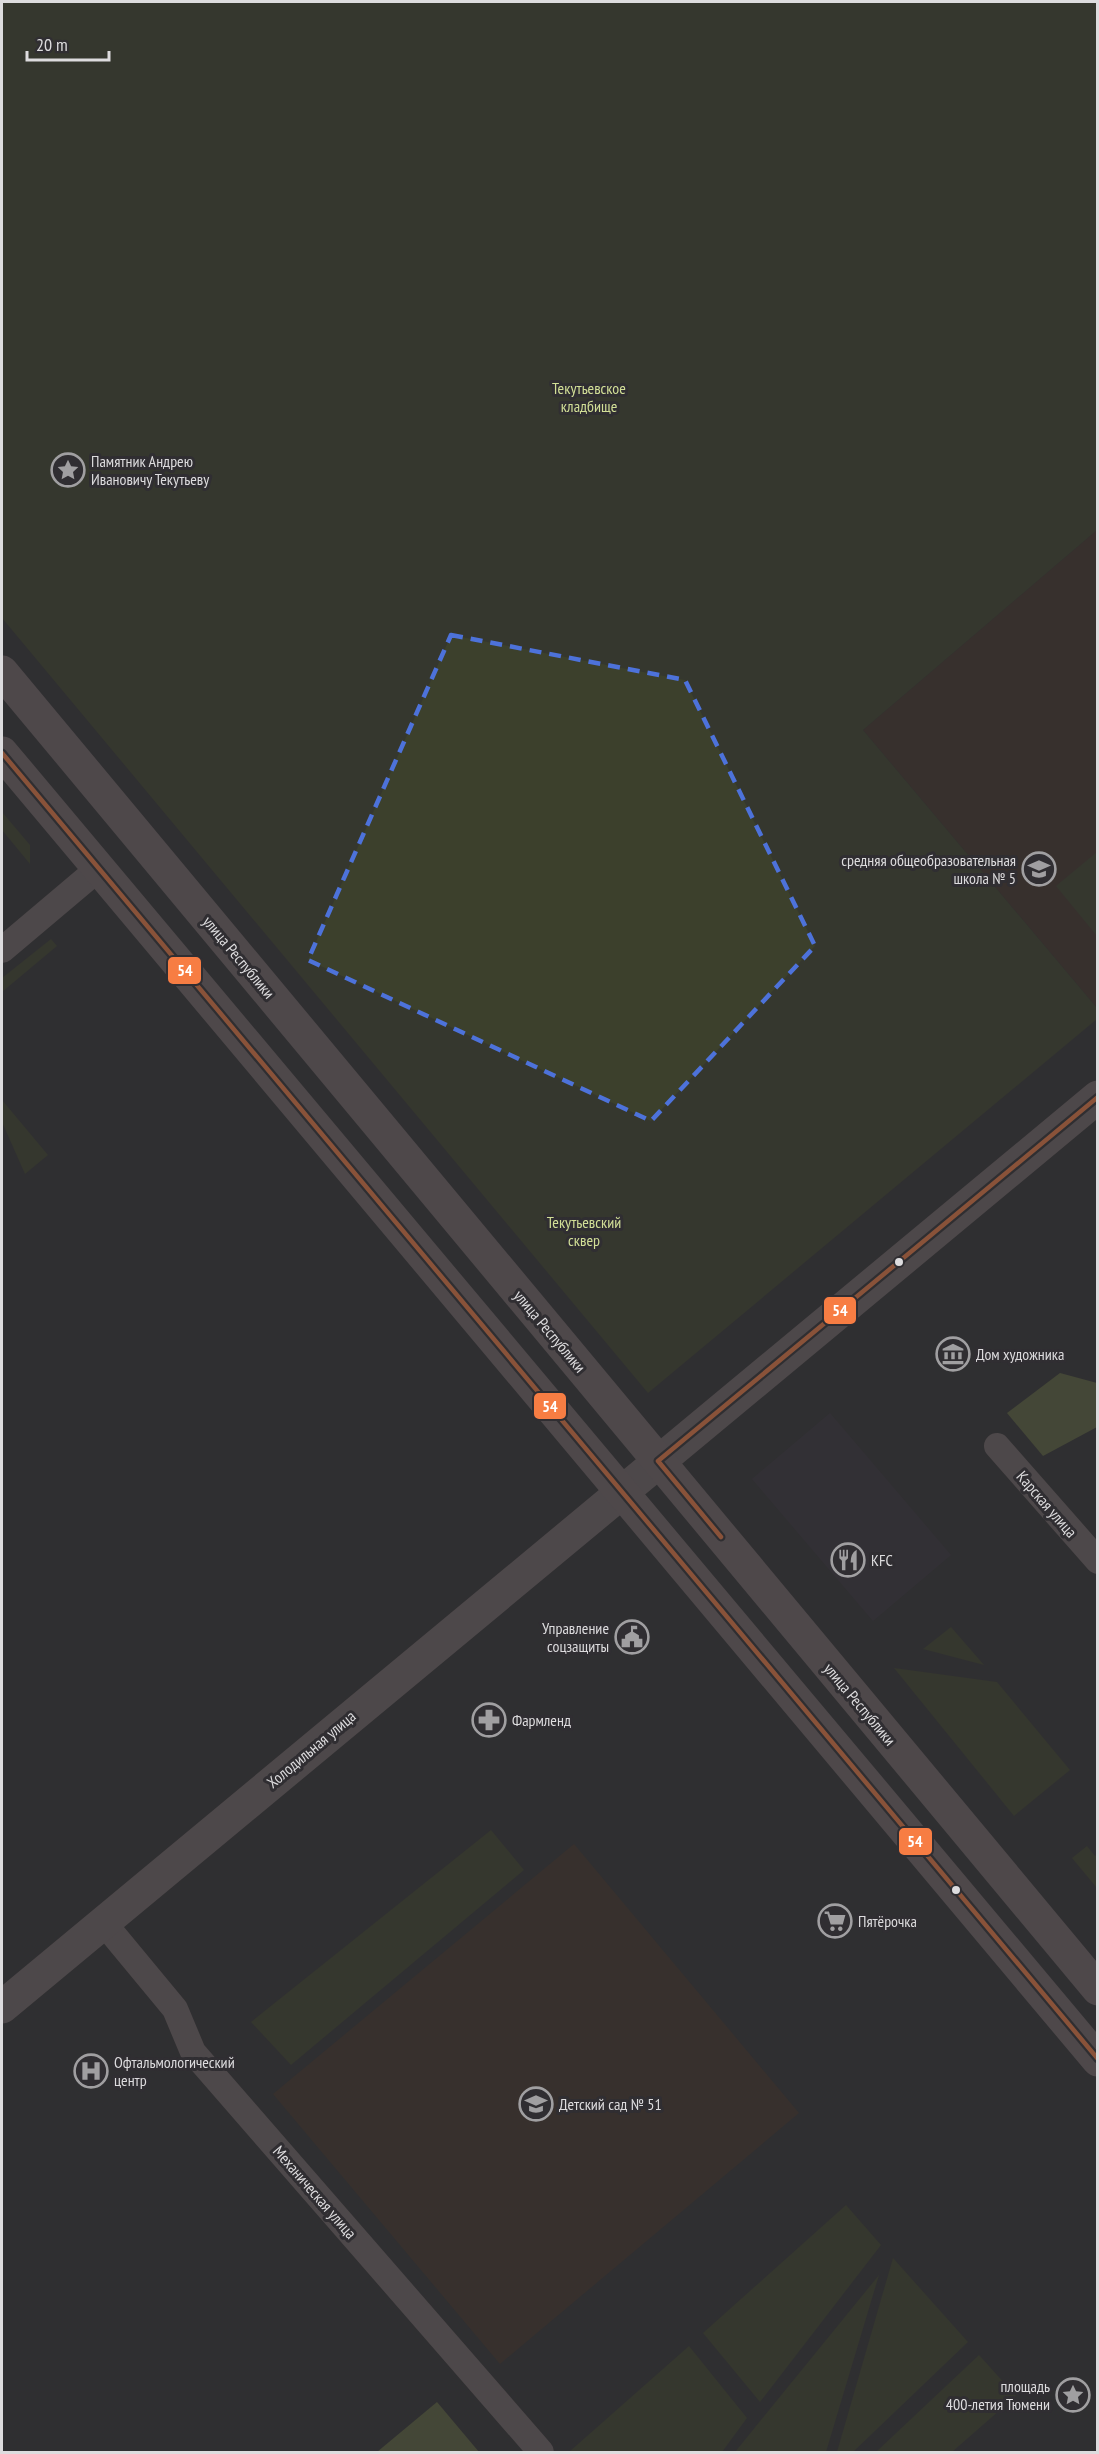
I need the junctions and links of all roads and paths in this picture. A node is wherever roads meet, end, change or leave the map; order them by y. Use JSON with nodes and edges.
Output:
{"nodes":[{"id":1,"x":2,"y":672,"type":"edge"},
{"id":2,"x":2,"y":753,"type":"edge"},
{"id":3,"x":98,"y":869,"type":"junction"},
{"id":4,"x":2,"y":950,"type":"edge"},
{"id":5,"x":1098,"y":1097,"type":"edge"},
{"id":6,"x":997,"y":1446,"type":"dead end"},
{"id":7,"x":658,"y":1461,"type":"junction"},
{"id":8,"x":622,"y":1491,"type":"junction"},
{"id":9,"x":1098,"y":1561,"type":"edge"},
{"id":10,"x":103,"y":1922,"type":"junction"},
{"id":11,"x":1098,"y":1989,"type":"edge"},
{"id":12,"x":2,"y":2007,"type":"edge"},
{"id":13,"x":1098,"y":2060,"type":"edge"},
{"id":14,"x":541,"y":2452,"type":"edge"}],
"edges":[{"from":1,"to":7,"type":"main road","name":"улица Республики"},
{"from":2,"to":3,"type":"main road"},
{"from":3,"to":4,"type":"street"},
{"from":3,"to":8,"type":"main road"},
{"from":5,"to":7,"type":"street"},
{"from":6,"to":9,"type":"street","name":"Карская улица"},
{"from":7,"to":8,"type":"street","name":"Холодильная улица"},
{"from":7,"to":11,"type":"main road","name":"улица Республики"},
{"from":8,"to":10,"type":"street","name":"Холодильная улица"},
{"from":8,"to":13,"type":"main road"},
{"from":10,"to":12,"type":"street","name":"Холодильная улица"},
{"from":10,"to":14,"type":"street","name":"Механическая улица"}]}
